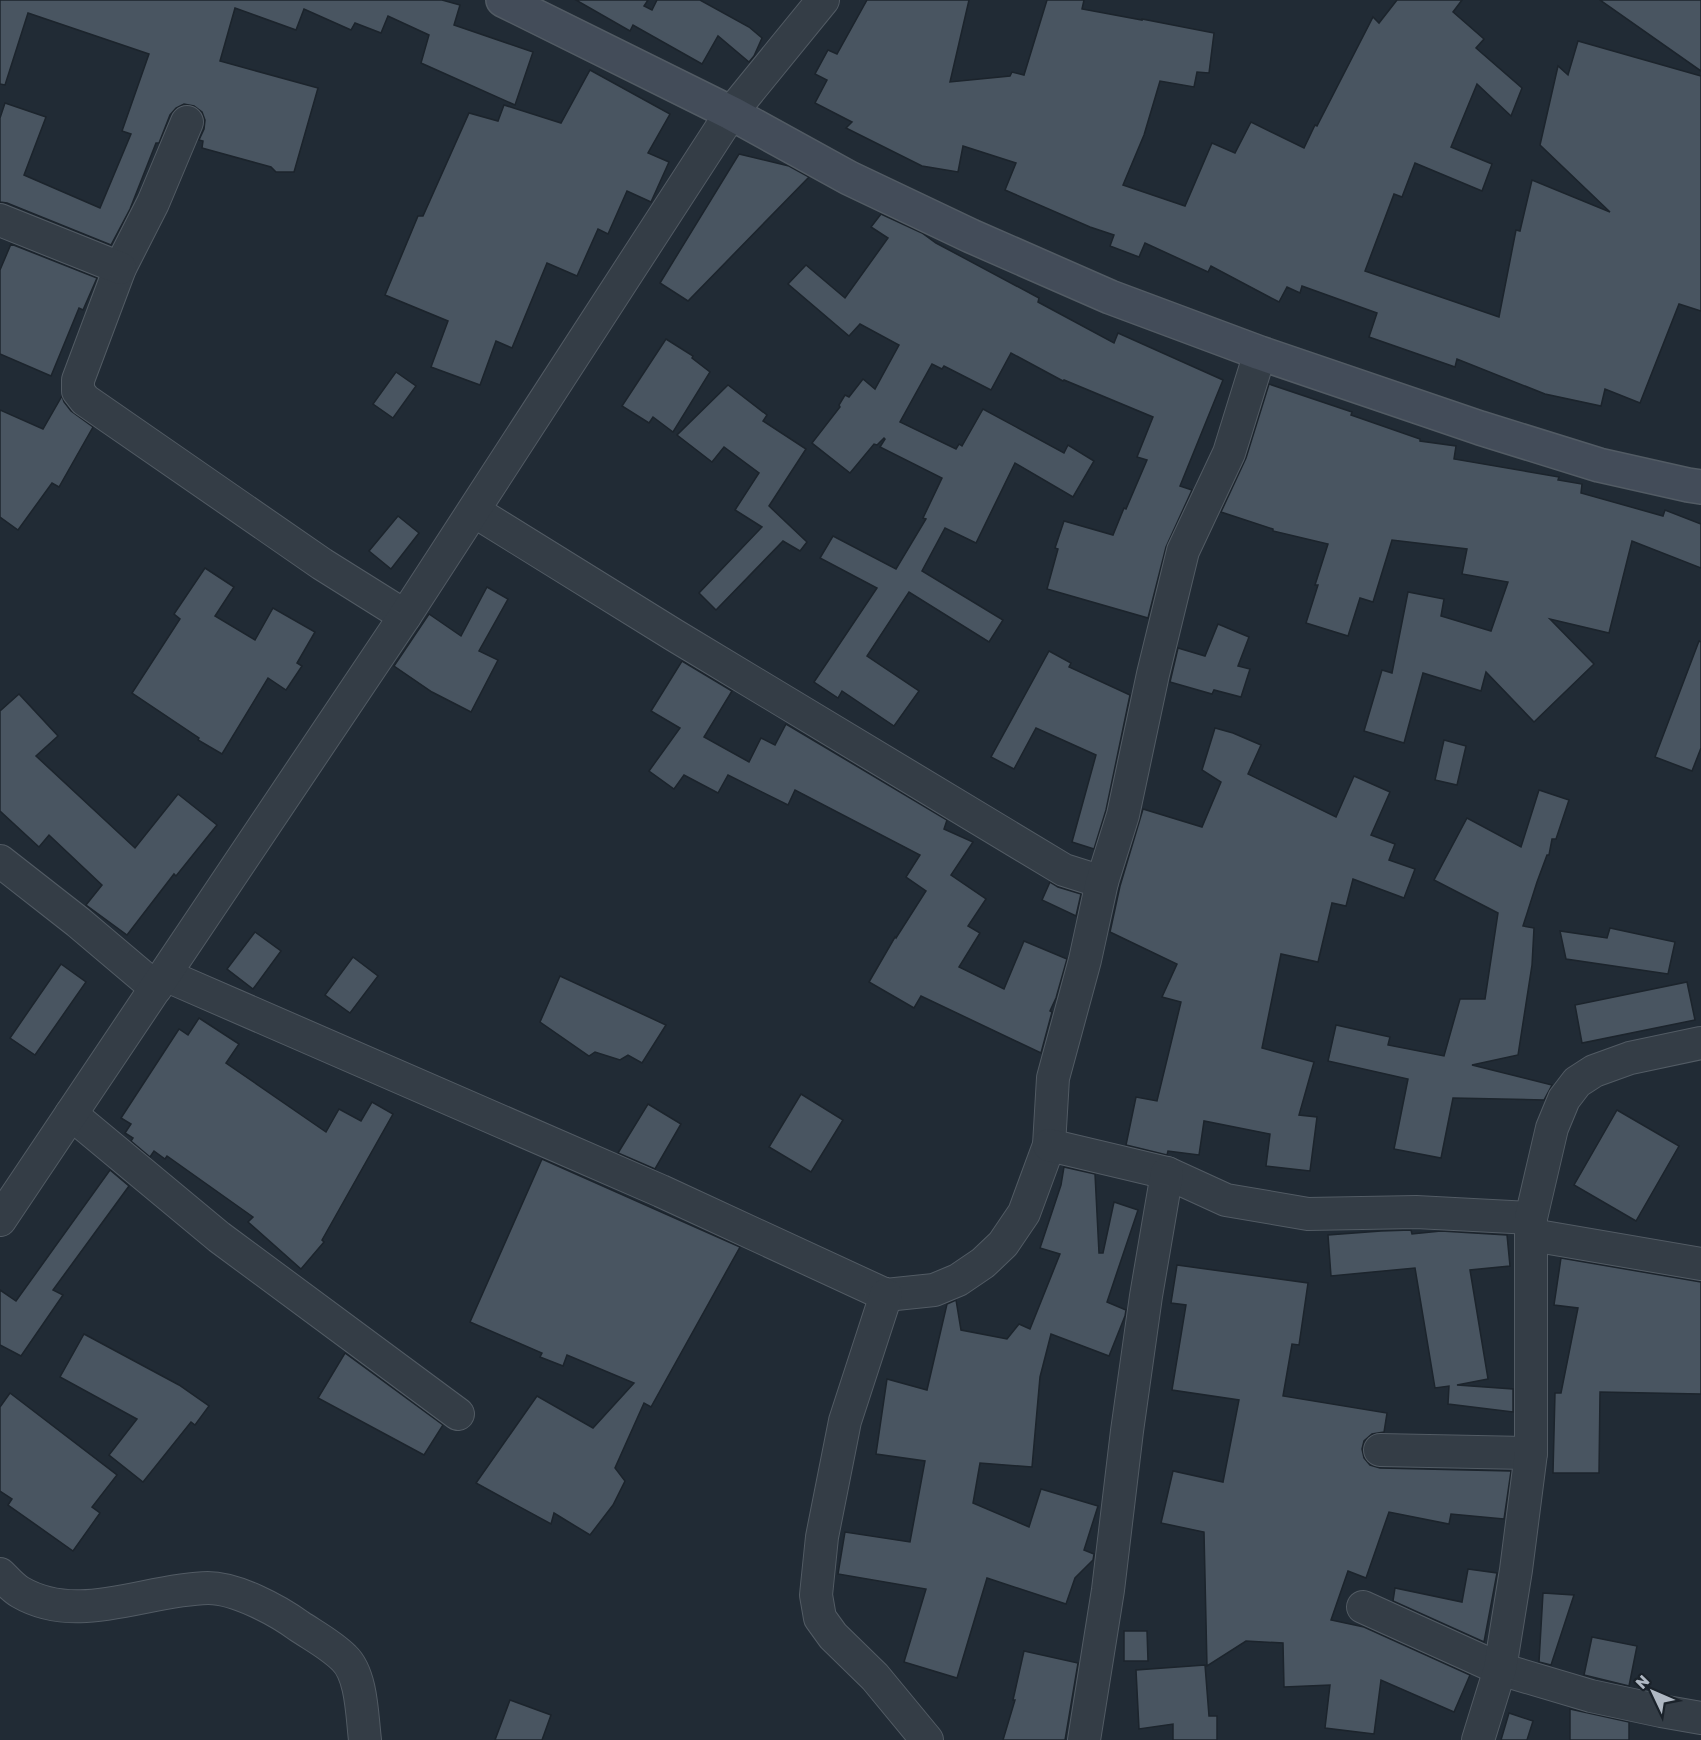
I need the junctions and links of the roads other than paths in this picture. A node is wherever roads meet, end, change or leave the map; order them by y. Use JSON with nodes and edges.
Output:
{"nodes":[{"id":1,"x":503,"y":0,"type":"edge"},
{"id":2,"x":823,"y":0,"type":"edge"},
{"id":3,"x":731,"y":113,"type":"junction"},
{"id":4,"x":187,"y":122,"type":"dead end"},
{"id":5,"x":0,"y":219,"type":"edge"},
{"id":6,"x":120,"y":268,"type":"junction"},
{"id":7,"x":1260,"y":353,"type":"junction"},
{"id":8,"x":1701,"y":487,"type":"edge"},
{"id":9,"x":474,"y":511,"type":"junction"},
{"id":10,"x":405,"y":616,"type":"junction"},
{"id":11,"x":0,"y":861,"type":"edge"},
{"id":12,"x":1102,"y":882,"type":"junction"},
{"id":13,"x":160,"y":981,"type":"junction"},
{"id":14,"x":1701,"y":1043,"type":"edge"},
{"id":15,"x":71,"y":1114,"type":"junction"},
{"id":16,"x":1049,"y":1145,"type":"junction"},
{"id":17,"x":1167,"y":1173,"type":"junction"},
{"id":18,"x":0,"y":1220,"type":"edge"},
{"id":19,"x":1531,"y":1227,"type":"junction"},
{"id":20,"x":1701,"y":1264,"type":"edge"},
{"id":21,"x":886,"y":1294,"type":"junction"},
{"id":22,"x":458,"y":1414,"type":"dead end"},
{"id":23,"x":1380,"y":1450,"type":"dead end"},
{"id":24,"x":1531,"y":1453,"type":"junction"},
{"id":25,"x":0,"y":1574,"type":"edge"},
{"id":26,"x":1363,"y":1607,"type":"dead end"},
{"id":27,"x":1500,"y":1669,"type":"junction"},
{"id":28,"x":1701,"y":1718,"type":"edge"},
{"id":29,"x":365,"y":1740,"type":"edge"},
{"id":30,"x":927,"y":1740,"type":"edge"},
{"id":31,"x":1084,"y":1740,"type":"edge"},
{"id":32,"x":1478,"y":1740,"type":"edge"}],
"edges":[{"from":1,"to":3,"type":"street"},
{"from":2,"to":3,"type":"street"},
{"from":3,"to":7,"type":"street"},
{"from":3,"to":9,"type":"street"},
{"from":4,"to":6,"type":"street"},
{"from":5,"to":6,"type":"street"},
{"from":6,"to":10,"type":"street"},
{"from":7,"to":8,"type":"street"},
{"from":7,"to":12,"type":"street"},
{"from":9,"to":10,"type":"street"},
{"from":9,"to":12,"type":"street"},
{"from":10,"to":13,"type":"street"},
{"from":11,"to":13,"type":"street"},
{"from":12,"to":16,"type":"street"},
{"from":13,"to":15,"type":"street"},
{"from":13,"to":21,"type":"street"},
{"from":14,"to":19,"type":"street"},
{"from":15,"to":18,"type":"street"},
{"from":15,"to":22,"type":"street"},
{"from":16,"to":17,"type":"street"},
{"from":16,"to":21,"type":"street"},
{"from":17,"to":19,"type":"street"},
{"from":17,"to":31,"type":"street"},
{"from":19,"to":20,"type":"street"},
{"from":19,"to":24,"type":"street"},
{"from":21,"to":30,"type":"street"},
{"from":23,"to":24,"type":"street"},
{"from":24,"to":27,"type":"street"},
{"from":25,"to":29,"type":"street"},
{"from":26,"to":27,"type":"street"},
{"from":27,"to":28,"type":"street"},
{"from":27,"to":32,"type":"street"}]}
